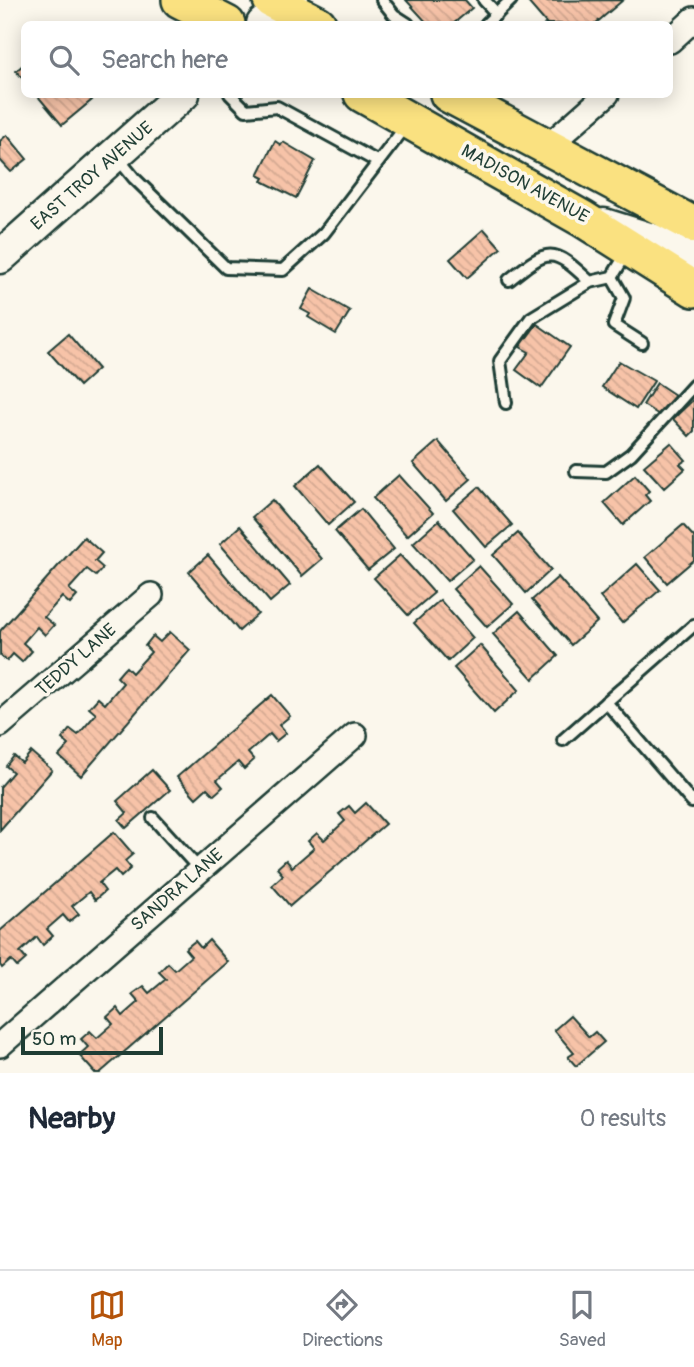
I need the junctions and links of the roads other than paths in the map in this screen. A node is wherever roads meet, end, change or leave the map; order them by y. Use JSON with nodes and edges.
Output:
{"nodes":[{"id":1,"x":180,"y":0,"type":"edge"},
{"id":2,"x":382,"y":0,"type":"edge"},
{"id":3,"x":484,"y":0,"type":"edge"},
{"id":4,"x":511,"y":0,"type":"edge"},
{"id":5,"x":278,"y":8,"type":"edge"},
{"id":6,"x":497,"y":14,"type":"junction"},
{"id":7,"x":694,"y":19,"type":"edge"},
{"id":8,"x":221,"y":21,"type":"edge"},
{"id":9,"x":310,"y":21,"type":"edge"},
{"id":10,"x":403,"y":21,"type":"edge"},
{"id":11,"x":489,"y":21,"type":"edge"},
{"id":12,"x":673,"y":38,"type":"edge"},
{"id":13,"x":179,"y":98,"type":"edge"},
{"id":14,"x":234,"y":98,"type":"edge"},
{"id":15,"x":369,"y":98,"type":"edge"},
{"id":16,"x":455,"y":98,"type":"edge"},
{"id":17,"x":602,"y":98,"type":"edge"},
{"id":18,"x":410,"y":121,"type":"junction"},
{"id":19,"x":547,"y":147,"type":"junction"},
{"id":20,"x":115,"y":155,"type":"junction"},
{"id":21,"x":378,"y":162,"type":"junction"},
{"id":22,"x":583,"y":219,"type":"junction"},
{"id":23,"x":694,"y":225,"type":"edge"},
{"id":24,"x":0,"y":257,"type":"edge"},
{"id":25,"x":694,"y":258,"type":"edge"},
{"id":26,"x":621,"y":263,"type":"junction"},
{"id":27,"x":509,"y":280,"type":"dead end"},
{"id":28,"x":590,"y":282,"type":"junction"},
{"id":29,"x":694,"y":289,"type":"edge"},
{"id":30,"x":642,"y":343,"type":"dead end"},
{"id":31,"x":694,"y":385,"type":"edge"},
{"id":32,"x":506,"y":403,"type":"dead end"},
{"id":33,"x":576,"y":471,"type":"dead end"},
{"id":34,"x":151,"y":594,"type":"dead end"},
{"id":35,"x":694,"y":625,"type":"edge"},
{"id":36,"x":606,"y":702,"type":"junction"},
{"id":37,"x":0,"y":725,"type":"edge"},
{"id":38,"x":355,"y":735,"type":"dead end"},
{"id":39,"x":563,"y":740,"type":"dead end"},
{"id":40,"x":694,"y":800,"type":"edge"},
{"id":41,"x":153,"y":818,"type":"dead end"},
{"id":42,"x":200,"y":870,"type":"junction"},
{"id":43,"x":0,"y":1045,"type":"edge"}],
"edges":[{"from":1,"to":8,"type":"main road"},
{"from":2,"to":10,"type":"lane"},
{"from":3,"to":6,"type":"lane"},
{"from":4,"to":6,"type":"lane"},
{"from":5,"to":9,"type":"main road"},
{"from":6,"to":11,"type":"lane"},
{"from":7,"to":12,"type":"street"},
{"from":13,"to":20,"type":"main road","name":"EAST TROY AVENUE"},
{"from":14,"to":21,"type":"lane"},
{"from":15,"to":18,"type":"main road","name":"MADISON AVENUE"},
{"from":16,"to":19,"type":"main road"},
{"from":17,"to":19,"type":"street"},
{"from":18,"to":21,"type":"lane"},
{"from":18,"to":22,"type":"main road","name":"MADISON AVENUE"},
{"from":19,"to":23,"type":"main road"},
{"from":20,"to":21,"type":"lane"},
{"from":20,"to":24,"type":"main road","name":"EAST TROY AVENUE"},
{"from":22,"to":25,"type":"main road","name":"MADISON AVENUE"},
{"from":22,"to":26,"type":"main road"},
{"from":26,"to":28,"type":"lane"},
{"from":26,"to":29,"type":"main road"},
{"from":26,"to":30,"type":"lane"},
{"from":27,"to":28,"type":"lane"},
{"from":28,"to":32,"type":"lane"},
{"from":31,"to":33,"type":"lane"},
{"from":34,"to":37,"type":"street","name":"TEDDY LANE"},
{"from":35,"to":36,"type":"lane"},
{"from":36,"to":39,"type":"lane"},
{"from":36,"to":40,"type":"lane"},
{"from":38,"to":42,"type":"street","name":"SANDRA LANE"},
{"from":41,"to":42,"type":"lane"},
{"from":42,"to":43,"type":"street","name":"SANDRA LANE"}]}
